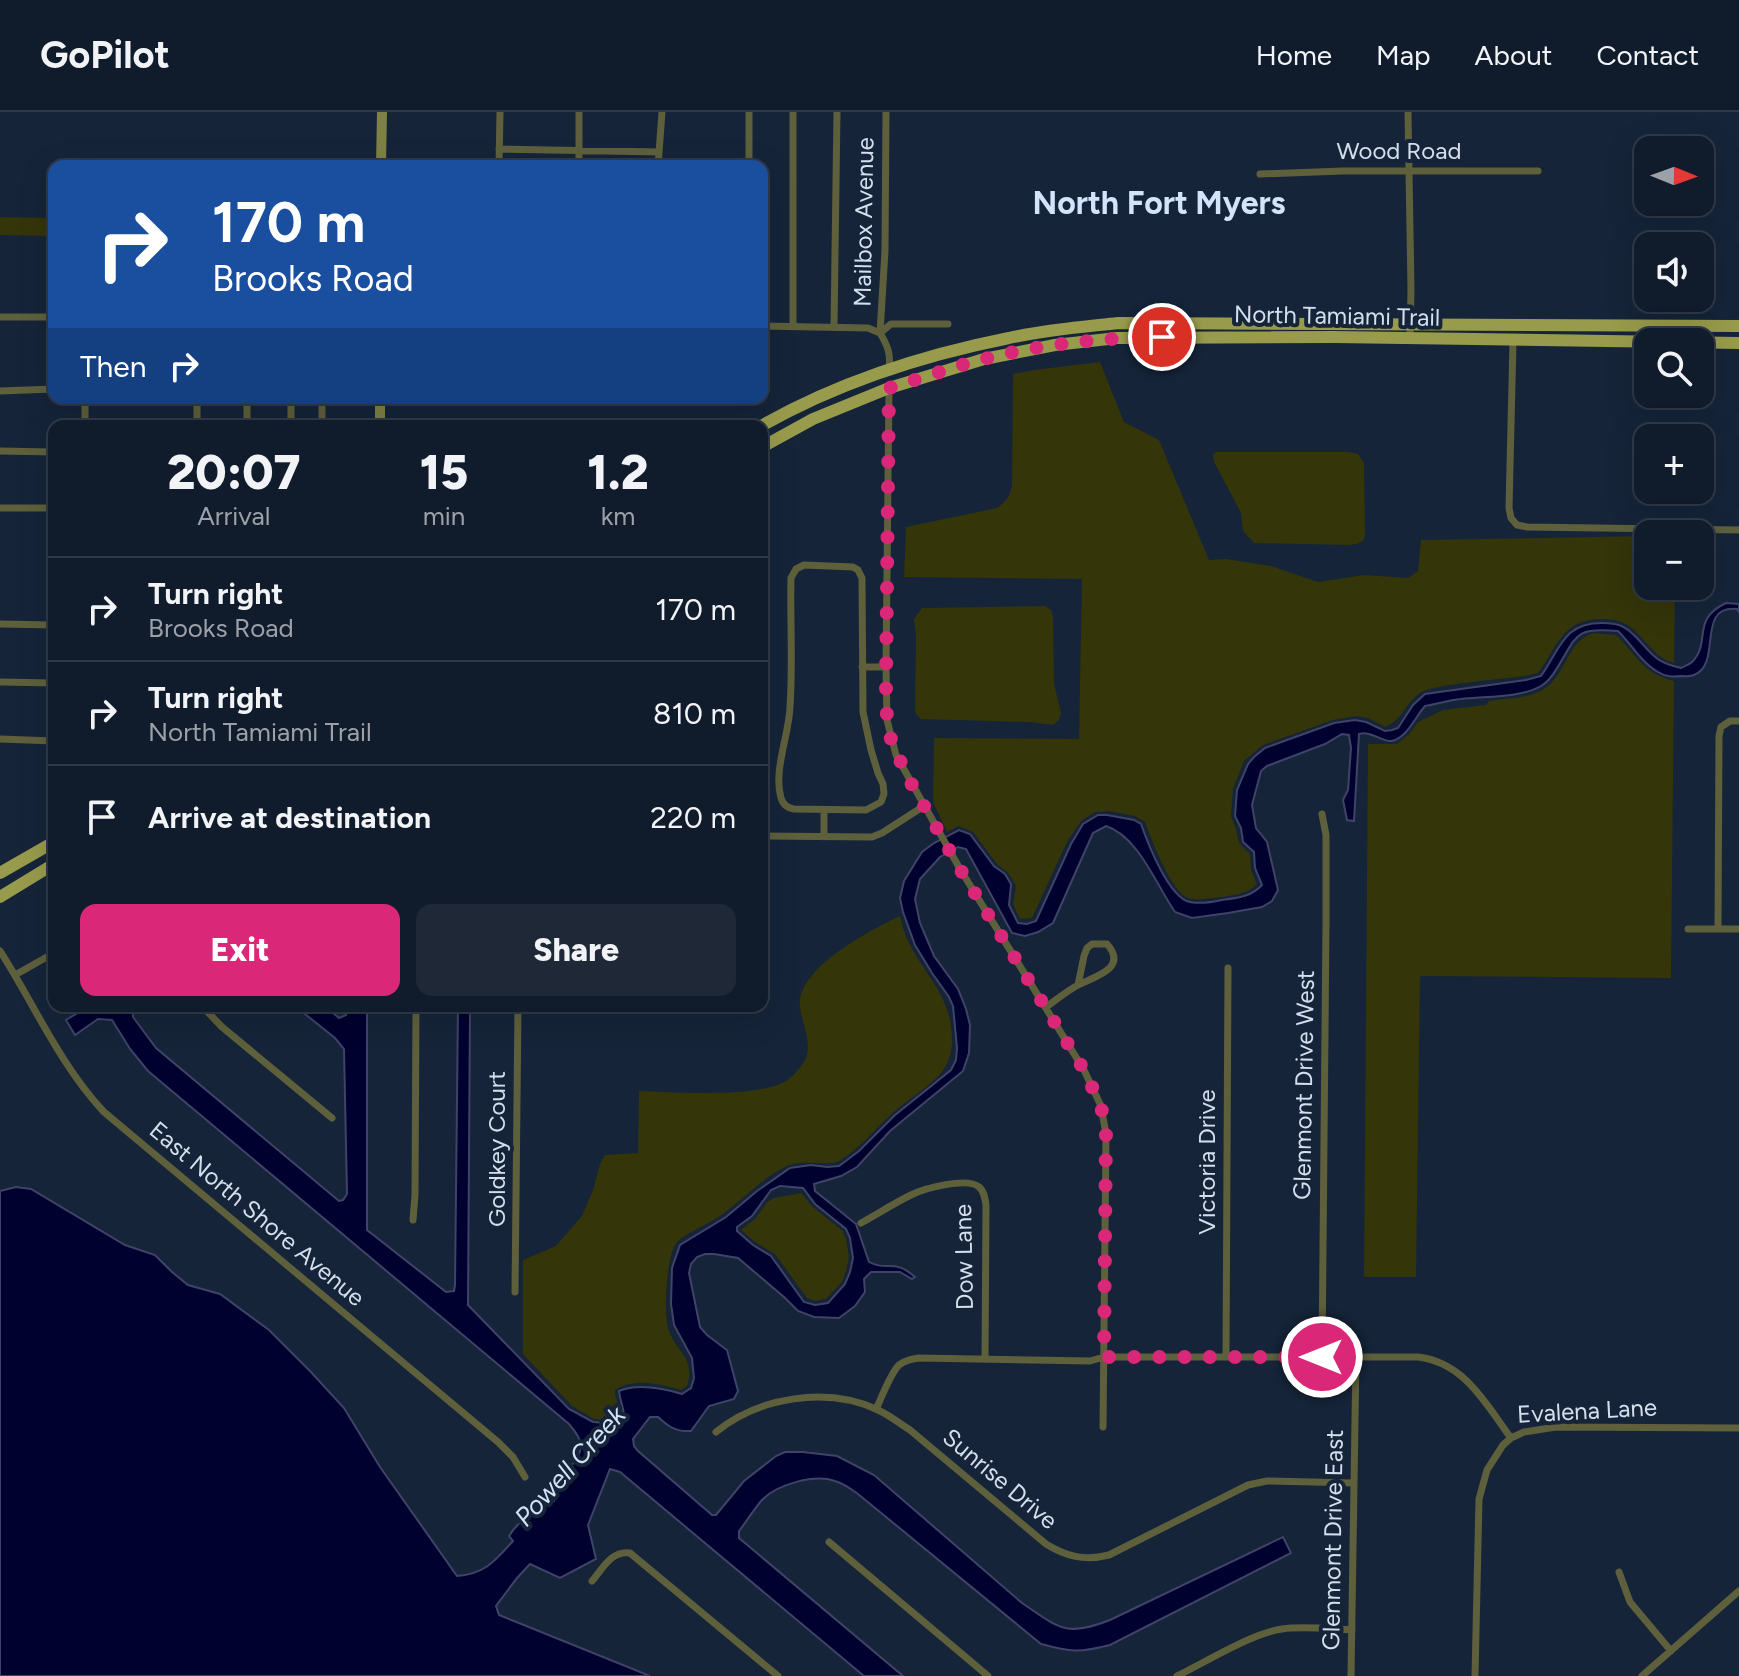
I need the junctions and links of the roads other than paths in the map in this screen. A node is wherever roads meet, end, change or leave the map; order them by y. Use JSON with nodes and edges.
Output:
{"nodes":[{"id":1,"x":382,"y":112,"type":"edge"},
{"id":2,"x":500,"y":112,"type":"edge"},
{"id":3,"x":579,"y":112,"type":"edge"},
{"id":4,"x":662,"y":112,"type":"edge"},
{"id":5,"x":749,"y":112,"type":"edge"},
{"id":6,"x":793,"y":112,"type":"edge"},
{"id":7,"x":837,"y":112,"type":"edge"},
{"id":8,"x":886,"y":112,"type":"edge"},
{"id":9,"x":1408,"y":112,"type":"edge"},
{"id":10,"x":499,"y":149,"type":"junction"},
{"id":11,"x":579,"y":151,"type":"junction"},
{"id":12,"x":659,"y":152,"type":"junction"},
{"id":13,"x":381,"y":160,"type":"edge"},
{"id":14,"x":499,"y":160,"type":"edge"},
{"id":15,"x":579,"y":160,"type":"edge"},
{"id":16,"x":658,"y":160,"type":"edge"},
{"id":17,"x":749,"y":160,"type":"edge"},
{"id":18,"x":1409,"y":170,"type":"junction"},
{"id":19,"x":1538,"y":171,"type":"dead end"},
{"id":20,"x":1260,"y":174,"type":"dead end"},
{"id":21,"x":0,"y":317,"type":"edge"},
{"id":22,"x":48,"y":317,"type":"edge"},
{"id":23,"x":1155,"y":323,"type":"junction"},
{"id":24,"x":1199,"y":323,"type":"junction"},
{"id":25,"x":948,"y":324,"type":"dead end"},
{"id":26,"x":768,"y":326,"type":"edge"},
{"id":27,"x":793,"y":326,"type":"junction"},
{"id":28,"x":1690,"y":326,"type":"joint"},
{"id":29,"x":1738,"y":326,"type":"edge"},
{"id":30,"x":834,"y":327,"type":"junction"},
{"id":31,"x":1410,"y":332,"type":"junction"},
{"id":32,"x":880,"y":333,"type":"junction"},
{"id":33,"x":1714,"y":333,"type":"edge"},
{"id":34,"x":1162,"y":337,"type":"junction"},
{"id":35,"x":1117,"y":338,"type":"junction"},
{"id":36,"x":1513,"y":341,"type":"junction"},
{"id":37,"x":1634,"y":341,"type":"edge"},
{"id":38,"x":1714,"y":342,"type":"edge"},
{"id":39,"x":1739,"y":343,"type":"edge"},
{"id":40,"x":920,"y":359,"type":"junction"},
{"id":41,"x":889,"y":369,"type":"junction"},
{"id":42,"x":889,"y":388,"type":"junction"},
{"id":43,"x":48,"y":389,"type":"edge"},
{"id":44,"x":0,"y":391,"type":"edge"},
{"id":45,"x":856,"y":401,"type":"junction"},
{"id":46,"x":768,"y":422,"type":"edge"},
{"id":47,"x":768,"y":444,"type":"edge"},
{"id":48,"x":0,"y":451,"type":"edge"},
{"id":49,"x":48,"y":452,"type":"edge"},
{"id":50,"x":0,"y":508,"type":"edge"},
{"id":51,"x":48,"y":508,"type":"edge"},
{"id":52,"x":1739,"y":530,"type":"edge"},
{"id":53,"x":0,"y":624,"type":"edge"},
{"id":54,"x":48,"y":625,"type":"edge"},
{"id":55,"x":862,"y":667,"type":"junction"},
{"id":56,"x":886,"y":667,"type":"junction"},
{"id":57,"x":0,"y":682,"type":"edge"},
{"id":58,"x":48,"y":683,"type":"edge"},
{"id":59,"x":1739,"y":721,"type":"edge"},
{"id":60,"x":0,"y":739,"type":"edge"},
{"id":61,"x":48,"y":741,"type":"edge"},
{"id":62,"x":924,"y":806,"type":"junction"},
{"id":63,"x":824,"y":810,"type":"junction"},
{"id":64,"x":1322,"y":814,"type":"dead end"},
{"id":65,"x":768,"y":836,"type":"edge"},
{"id":66,"x":824,"y":837,"type":"junction"},
{"id":67,"x":48,"y":845,"type":"edge"},
{"id":68,"x":48,"y":868,"type":"edge"},
{"id":69,"x":0,"y":873,"type":"edge"},
{"id":70,"x":0,"y":897,"type":"edge"},
{"id":71,"x":1688,"y":929,"type":"dead end"},
{"id":72,"x":1718,"y":929,"type":"junction"},
{"id":73,"x":1739,"y":929,"type":"edge"},
{"id":74,"x":0,"y":951,"type":"edge"},
{"id":75,"x":48,"y":956,"type":"edge"},
{"id":76,"x":1228,"y":968,"type":"dead end"},
{"id":77,"x":15,"y":975,"type":"junction"},
{"id":78,"x":1078,"y":985,"type":"junction"},
{"id":79,"x":1046,"y":1007,"type":"junction"},
{"id":80,"x":208,"y":1012,"type":"edge"},
{"id":81,"x":416,"y":1012,"type":"edge"},
{"id":82,"x":518,"y":1012,"type":"edge"},
{"id":83,"x":332,"y":1118,"type":"dead end"},
{"id":84,"x":413,"y":1220,"type":"dead end"},
{"id":85,"x":861,"y":1223,"type":"dead end"},
{"id":86,"x":515,"y":1292,"type":"dead end"},
{"id":87,"x":1226,"y":1356,"type":"junction"},
{"id":88,"x":1104,"y":1357,"type":"junction"},
{"id":89,"x":1322,"y":1357,"type":"junction"},
{"id":90,"x":1356,"y":1357,"type":"junction"},
{"id":91,"x":985,"y":1359,"type":"junction"},
{"id":92,"x":876,"y":1409,"type":"junction"},
{"id":93,"x":1103,"y":1427,"type":"dead end"},
{"id":94,"x":1739,"y":1428,"type":"edge"},
{"id":95,"x":716,"y":1432,"type":"dead end"},
{"id":96,"x":1511,"y":1438,"type":"junction"},
{"id":97,"x":525,"y":1477,"type":"dead end"},
{"id":98,"x":1354,"y":1483,"type":"junction"},
{"id":99,"x":829,"y":1542,"type":"dead end"},
{"id":100,"x":1619,"y":1572,"type":"dead end"},
{"id":101,"x":592,"y":1581,"type":"dead end"},
{"id":102,"x":1739,"y":1591,"type":"edge"},
{"id":103,"x":1352,"y":1630,"type":"junction"},
{"id":104,"x":1671,"y":1651,"type":"junction"},
{"id":105,"x":778,"y":1676,"type":"edge"},
{"id":106,"x":988,"y":1676,"type":"edge"},
{"id":107,"x":1177,"y":1676,"type":"edge"},
{"id":108,"x":1351,"y":1676,"type":"edge"},
{"id":109,"x":1475,"y":1676,"type":"edge"},
{"id":110,"x":1642,"y":1676,"type":"edge"}],
"edges":[{"from":1,"to":13,"type":"main road"},
{"from":2,"to":10,"type":"street"},
{"from":3,"to":11,"type":"street"},
{"from":4,"to":12,"type":"street"},
{"from":5,"to":17,"type":"street"},
{"from":6,"to":27,"type":"street"},
{"from":7,"to":30,"type":"street","name":"Mailbox Avenue"},
{"from":8,"to":32,"type":"street","name":"Mailbox Avenue"},
{"from":9,"to":18,"type":"street"},
{"from":10,"to":11,"type":"street"},
{"from":10,"to":14,"type":"street"},
{"from":11,"to":12,"type":"street"},
{"from":11,"to":15,"type":"street"},
{"from":12,"to":16,"type":"street"},
{"from":18,"to":19,"type":"street","name":"Wood Road"},
{"from":18,"to":20,"type":"street","name":"Wood Road"},
{"from":18,"to":31,"type":"street"},
{"from":21,"to":22,"type":"street"},
{"from":23,"to":24,"type":"main road","name":"North Tamiami Trail"},
{"from":23,"to":35,"type":"main road"},
{"from":23,"to":40,"type":"main road","name":"North Tamiami Trail"},
{"from":24,"to":31,"type":"main road","name":"North Tamiami Trail"},
{"from":24,"to":34,"type":"main road"},
{"from":25,"to":32,"type":"street"},
{"from":26,"to":27,"type":"street"},
{"from":27,"to":30,"type":"street"},
{"from":28,"to":29,"type":"main road","name":"North Tamiami Trail"},
{"from":28,"to":31,"type":"main road","name":"North Tamiami Trail"},
{"from":29,"to":33,"type":"main road"},
{"from":30,"to":32,"type":"street"},
{"from":31,"to":34,"type":"main road","name":"North Tamiami Trail"},
{"from":31,"to":36,"type":"main road","name":"North Tamiami Trail"},
{"from":32,"to":41,"type":"street","name":"Mailbox Avenue"},
{"from":34,"to":35,"type":"main road","name":"North Tamiami Trail"},
{"from":35,"to":42,"type":"main road","name":"North Tamiami Trail"},
{"from":36,"to":37,"type":"main road","name":"North Tamiami Trail"},
{"from":36,"to":52,"type":"street"},
{"from":38,"to":39,"type":"main road","name":"North Tamiami Trail"},
{"from":40,"to":41,"type":"main road","name":"North Tamiami Trail"},
{"from":40,"to":42,"type":"main road"},
{"from":41,"to":45,"type":"main road"},
{"from":41,"to":46,"type":"main road","name":"North Tamiami Trail"},
{"from":42,"to":45,"type":"main road","name":"North Tamiami Trail"},
{"from":42,"to":56,"type":"street"},
{"from":43,"to":44,"type":"street"},
{"from":45,"to":47,"type":"main road","name":"North Tamiami Trail"},
{"from":48,"to":49,"type":"street"},
{"from":50,"to":51,"type":"street"},
{"from":53,"to":54,"type":"street"},
{"from":55,"to":56,"type":"street"},
{"from":55,"to":63,"type":"street"},
{"from":55,"to":63,"type":"street"},
{"from":56,"to":62,"type":"street"},
{"from":57,"to":58,"type":"street"},
{"from":59,"to":72,"type":"street"},
{"from":60,"to":61,"type":"street"},
{"from":62,"to":66,"type":"street"},
{"from":62,"to":79,"type":"street"},
{"from":63,"to":66,"type":"street"},
{"from":64,"to":89,"type":"street","name":"Glenmont Drive West"},
{"from":65,"to":66,"type":"street"},
{"from":67,"to":69,"type":"main road"},
{"from":68,"to":70,"type":"main road"},
{"from":71,"to":72,"type":"street"},
{"from":72,"to":73,"type":"street"},
{"from":74,"to":77,"type":"street","name":"East North Shore Avenue"},
{"from":75,"to":77,"type":"street"},
{"from":76,"to":87,"type":"street","name":"Victoria Drive"},
{"from":77,"to":97,"type":"street","name":"East North Shore Avenue"},
{"from":78,"to":78,"type":"street"},
{"from":78,"to":79,"type":"street"},
{"from":79,"to":88,"type":"street"},
{"from":80,"to":83,"type":"street"},
{"from":81,"to":84,"type":"street"},
{"from":82,"to":86,"type":"street","name":"Goldkey Court"},
{"from":85,"to":91,"type":"street","name":"Dow Lane"},
{"from":87,"to":88,"type":"street","name":"Evalena Lane"},
{"from":87,"to":89,"type":"street","name":"Evalena Lane"},
{"from":88,"to":91,"type":"street","name":"Evalena Lane"},
{"from":88,"to":93,"type":"street"},
{"from":89,"to":90,"type":"street","name":"Evalena Lane"},
{"from":90,"to":96,"type":"street","name":"Evalena Lane"},
{"from":90,"to":98,"type":"street","name":"Glenmont Drive East"},
{"from":91,"to":92,"type":"street","name":"Evalena Lane"},
{"from":92,"to":95,"type":"street","name":"Sunrise Drive"},
{"from":92,"to":98,"type":"street","name":"Sunrise Drive"},
{"from":94,"to":96,"type":"street","name":"Evalena Lane"},
{"from":96,"to":109,"type":"street"},
{"from":98,"to":103,"type":"street","name":"Glenmont Drive East"},
{"from":99,"to":106,"type":"street"},
{"from":100,"to":104,"type":"street"},
{"from":101,"to":105,"type":"street"},
{"from":102,"to":104,"type":"street"},
{"from":103,"to":107,"type":"street"},
{"from":103,"to":108,"type":"street","name":"Glenmont Drive East"},
{"from":104,"to":110,"type":"street"}]}
